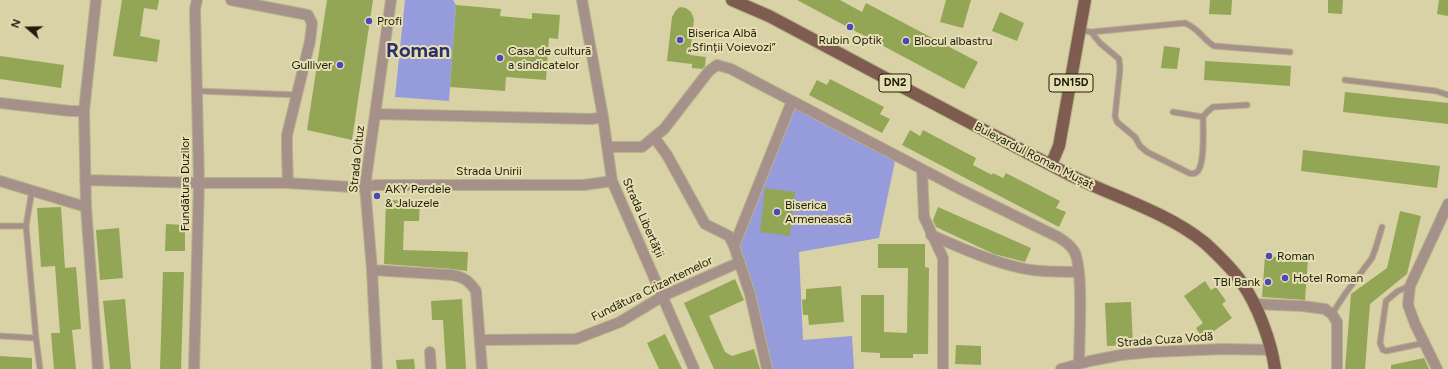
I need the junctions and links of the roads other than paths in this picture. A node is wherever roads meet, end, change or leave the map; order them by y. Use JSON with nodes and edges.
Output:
{"nodes":[{"id":1,"x":96,"y":0,"type":"edge"},
{"id":2,"x":197,"y":0,"type":"edge"},
{"id":3,"x":231,"y":0,"type":"edge"},
{"id":4,"x":391,"y":0,"type":"edge"},
{"id":5,"x":582,"y":0,"type":"edge"},
{"id":6,"x":732,"y":0,"type":"edge"},
{"id":7,"x":1085,"y":0,"type":"edge"},
{"id":8,"x":1086,"y":31,"type":"junction"},
{"id":9,"x":1290,"y":52,"type":"dead end"},
{"id":10,"x":1345,"y":80,"type":"dead end"},
{"id":11,"x":198,"y":91,"type":"junction"},
{"id":12,"x":298,"y":95,"type":"junction"},
{"id":13,"x":1448,"y":95,"type":"edge"},
{"id":14,"x":792,"y":101,"type":"junction"},
{"id":15,"x":0,"y":103,"type":"edge"},
{"id":16,"x":1247,"y":105,"type":"dead end"},
{"id":17,"x":84,"y":111,"type":"junction"},
{"id":18,"x":1173,"y":112,"type":"dead end"},
{"id":19,"x":376,"y":114,"type":"junction"},
{"id":20,"x":603,"y":117,"type":"junction"},
{"id":21,"x":1203,"y":117,"type":"junction"},
{"id":22,"x":654,"y":137,"type":"junction"},
{"id":23,"x":607,"y":147,"type":"junction"},
{"id":24,"x":1050,"y":165,"type":"junction"},
{"id":25,"x":922,"y":169,"type":"junction"},
{"id":26,"x":84,"y":180,"type":"junction"},
{"id":27,"x":0,"y":181,"type":"edge"},
{"id":28,"x":612,"y":181,"type":"junction"},
{"id":29,"x":199,"y":183,"type":"junction"},
{"id":30,"x":288,"y":183,"type":"junction"},
{"id":31,"x":365,"y":186,"type":"junction"},
{"id":32,"x":32,"y":190,"type":"junction"},
{"id":33,"x":1448,"y":204,"type":"edge"},
{"id":34,"x":86,"y":207,"type":"junction"},
{"id":35,"x":0,"y":226,"type":"edge"},
{"id":36,"x":26,"y":226,"type":"junction"},
{"id":37,"x":1382,"y":227,"type":"dead end"},
{"id":38,"x":931,"y":235,"type":"junction"},
{"id":39,"x":734,"y":246,"type":"junction"},
{"id":40,"x":740,"y":262,"type":"junction"},
{"id":41,"x":372,"y":270,"type":"junction"},
{"id":42,"x":1080,"y":272,"type":"junction"},
{"id":43,"x":1410,"y":286,"type":"junction"},
{"id":44,"x":663,"y":296,"type":"junction"},
{"id":45,"x":1254,"y":304,"type":"junction"},
{"id":46,"x":1332,"y":314,"type":"junction"},
{"id":47,"x":0,"y":336,"type":"edge"},
{"id":48,"x":36,"y":338,"type":"junction"},
{"id":49,"x":480,"y":340,"type":"junction"},
{"id":50,"x":1424,"y":343,"type":"junction"},
{"id":51,"x":1272,"y":350,"type":"junction"},
{"id":52,"x":430,"y":352,"type":"dead end"},
{"id":53,"x":1078,"y":367,"type":"edge"},
{"id":54,"x":40,"y":369,"type":"edge"},
{"id":55,"x":98,"y":369,"type":"edge"},
{"id":56,"x":194,"y":369,"type":"edge"},
{"id":57,"x":377,"y":369,"type":"edge"},
{"id":58,"x":431,"y":369,"type":"edge"},
{"id":59,"x":482,"y":369,"type":"edge"},
{"id":60,"x":694,"y":369,"type":"edge"},
{"id":61,"x":767,"y":369,"type":"edge"},
{"id":62,"x":943,"y":369,"type":"edge"},
{"id":63,"x":1061,"y":369,"type":"edge"},
{"id":64,"x":1275,"y":369,"type":"edge"},
{"id":65,"x":1337,"y":369,"type":"edge"},
{"id":66,"x":1437,"y":369,"type":"edge"}],
"edges":[{"from":1,"to":17,"type":"street"},
{"from":2,"to":11,"type":"street","name":"Fundătura Duzilor"},
{"from":3,"to":12,"type":"street"},
{"from":4,"to":19,"type":"street","name":"Strada Oituz"},
{"from":5,"to":20,"type":"street","name":"Strada Libertății"},
{"from":6,"to":24,"type":"main road","name":"Bulevardul Roman Mușat","number":"DN2"},
{"from":7,"to":8,"type":"main road","number":"DN15D"},
{"from":8,"to":9,"type":"lane"},
{"from":8,"to":21,"type":"lane"},
{"from":8,"to":24,"type":"main road","number":"DN15D"},
{"from":10,"to":13,"type":"lane"},
{"from":11,"to":12,"type":"lane"},
{"from":11,"to":29,"type":"street","name":"Fundătura Duzilor"},
{"from":12,"to":30,"type":"street"},
{"from":14,"to":22,"type":"street"},
{"from":14,"to":25,"type":"street"},
{"from":14,"to":39,"type":"street"},
{"from":15,"to":17,"type":"street"},
{"from":16,"to":21,"type":"lane"},
{"from":17,"to":26,"type":"street"},
{"from":18,"to":21,"type":"lane"},
{"from":19,"to":20,"type":"street"},
{"from":19,"to":31,"type":"street","name":"Strada Oituz"},
{"from":20,"to":23,"type":"street","name":"Strada Libertății"},
{"from":22,"to":23,"type":"street"},
{"from":22,"to":39,"type":"street"},
{"from":23,"to":28,"type":"street","name":"Strada Libertății"},
{"from":24,"to":45,"type":"main road","name":"Bulevardul Roman Mușat","number":"DN2"},
{"from":25,"to":38,"type":"street"},
{"from":25,"to":42,"type":"street"},
{"from":26,"to":29,"type":"street","name":"Strada Unirii"},
{"from":26,"to":34,"type":"street"},
{"from":27,"to":32,"type":"street"},
{"from":28,"to":31,"type":"street","name":"Strada Unirii"},
{"from":28,"to":44,"type":"street","name":"Strada Libertății"},
{"from":29,"to":30,"type":"street","name":"Strada Unirii"},
{"from":29,"to":56,"type":"street","name":"Fundătura Duzilor"},
{"from":30,"to":31,"type":"street","name":"Strada Unirii"},
{"from":31,"to":41,"type":"street","name":"Strada Oituz"},
{"from":32,"to":34,"type":"street"},
{"from":32,"to":36,"type":"lane"},
{"from":33,"to":43,"type":"street"},
{"from":34,"to":55,"type":"street"},
{"from":35,"to":36,"type":"lane"},
{"from":36,"to":48,"type":"lane"},
{"from":37,"to":46,"type":"lane"},
{"from":38,"to":42,"type":"street"},
{"from":38,"to":62,"type":"street"},
{"from":39,"to":40,"type":"street"},
{"from":40,"to":44,"type":"street","name":"Fundătura Crizantemelor"},
{"from":40,"to":61,"type":"street"},
{"from":41,"to":49,"type":"street"},
{"from":41,"to":57,"type":"street","name":"Strada Oituz"},
{"from":42,"to":53,"type":"street"},
{"from":43,"to":50,"type":"street"},
{"from":43,"to":50,"type":"lane"},
{"from":44,"to":49,"type":"street","name":"Fundătura Crizantemelor"},
{"from":44,"to":60,"type":"street","name":"Strada Libertății"},
{"from":45,"to":46,"type":"street"},
{"from":45,"to":51,"type":"main road","name":"Bulevardul Roman Mușat","number":"DN2"},
{"from":46,"to":65,"type":"street"},
{"from":47,"to":48,"type":"lane"},
{"from":48,"to":54,"type":"lane"},
{"from":49,"to":59,"type":"street"},
{"from":50,"to":66,"type":"street"},
{"from":51,"to":53,"type":"street","name":"Strada Cuza Vodă"},
{"from":51,"to":64,"type":"main road","name":"Bulevardul Roman Mușat","number":"DN2"},
{"from":52,"to":58,"type":"street"},
{"from":53,"to":63,"type":"street","name":"Strada Cuza Vodă"}]}
